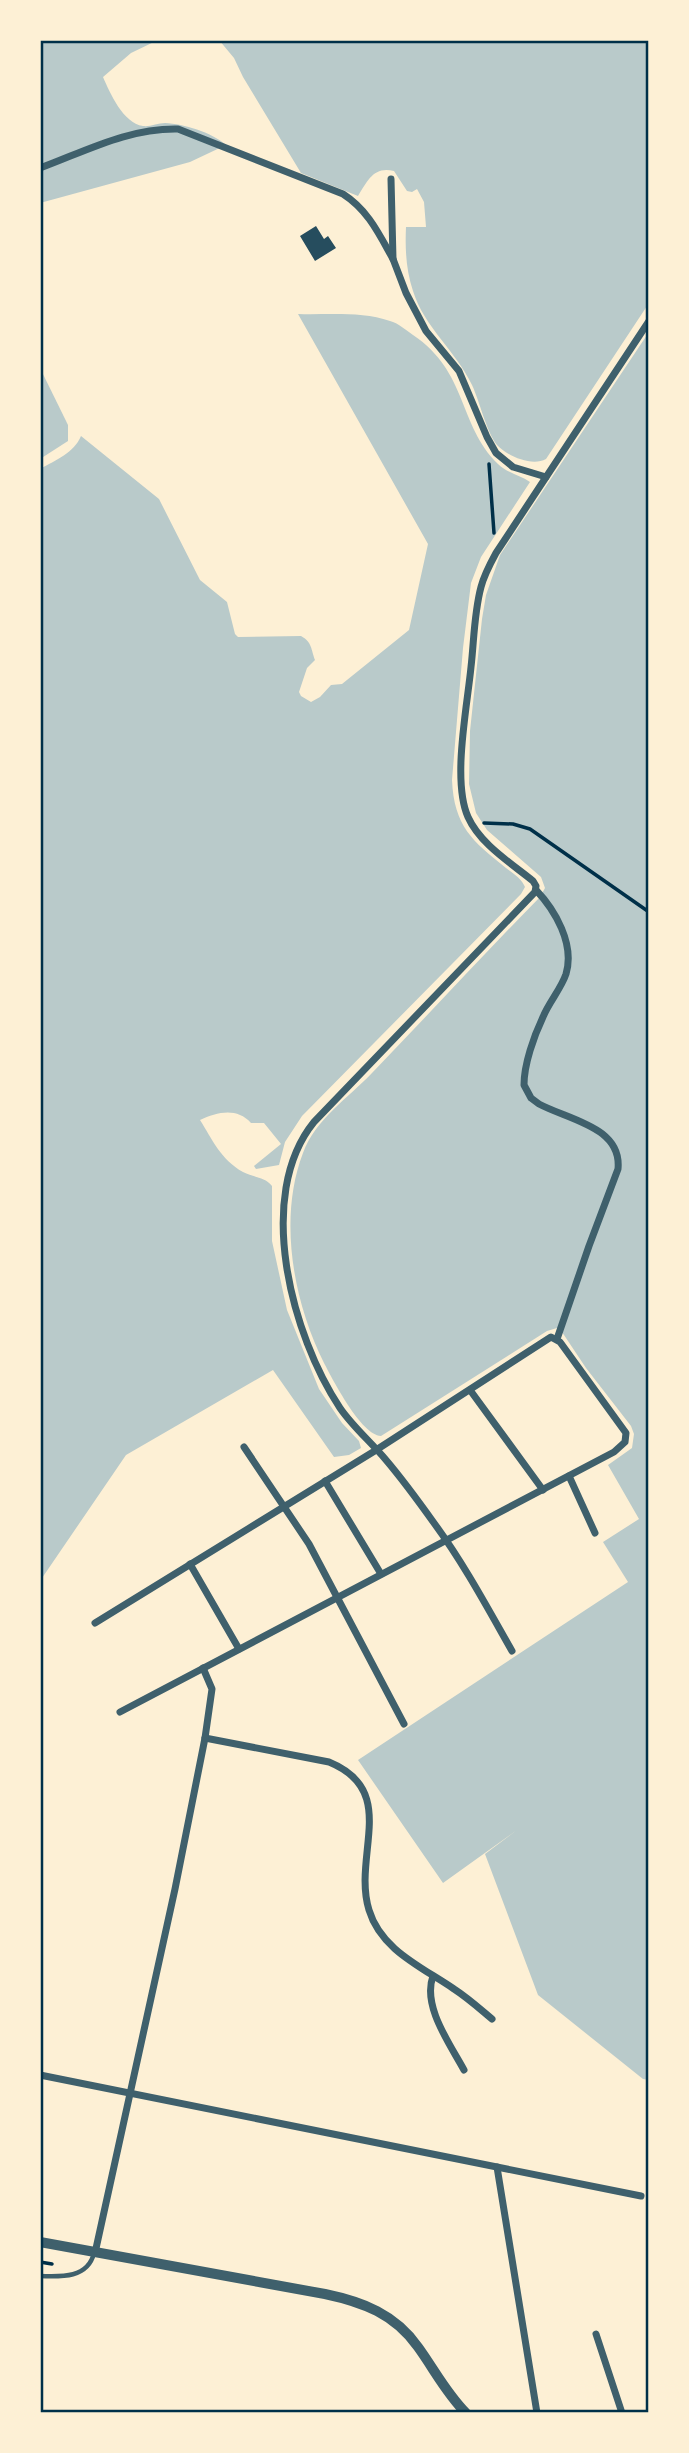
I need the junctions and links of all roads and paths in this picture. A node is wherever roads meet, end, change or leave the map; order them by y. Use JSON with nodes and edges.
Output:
{"nodes":[{"id":1,"x":40,"y":167,"type":"edge"},
{"id":2,"x":391,"y":179,"type":"dead end"},
{"id":3,"x":393,"y":259,"type":"junction"},
{"id":4,"x":649,"y":321,"type":"edge"},
{"id":5,"x":489,"y":464,"type":"dead end"},
{"id":6,"x":547,"y":477,"type":"junction"},
{"id":7,"x":496,"y":553,"type":"junction"},
{"id":8,"x":472,"y":824,"type":"junction"},
{"id":9,"x":536,"y":890,"type":"junction"},
{"id":10,"x":649,"y":912,"type":"edge"},
{"id":11,"x":555,"y":1338,"type":"junction"},
{"id":12,"x":470,"y":1390,"type":"junction"},
{"id":13,"x":244,"y":1447,"type":"dead end"},
{"id":14,"x":376,"y":1450,"type":"junction"},
{"id":15,"x":569,"y":1476,"type":"junction"},
{"id":16,"x":325,"y":1481,"type":"junction"},
{"id":17,"x":543,"y":1490,"type":"junction"},
{"id":18,"x":284,"y":1506,"type":"junction"},
{"id":19,"x":594,"y":1533,"type":"dead end"},
{"id":20,"x":446,"y":1540,"type":"junction"},
{"id":21,"x":190,"y":1564,"type":"junction"},
{"id":22,"x":381,"y":1574,"type":"junction"},
{"id":23,"x":337,"y":1597,"type":"junction"},
{"id":24,"x":94,"y":1623,"type":"dead end"},
{"id":25,"x":239,"y":1649,"type":"junction"},
{"id":26,"x":512,"y":1651,"type":"dead end"},
{"id":27,"x":203,"y":1668,"type":"junction"},
{"id":28,"x":120,"y":1712,"type":"dead end"},
{"id":29,"x":404,"y":1724,"type":"dead end"},
{"id":30,"x":205,"y":1738,"type":"junction"},
{"id":31,"x":433,"y":1976,"type":"junction"},
{"id":32,"x":492,"y":2019,"type":"dead end"},
{"id":33,"x":464,"y":2070,"type":"dead end"},
{"id":34,"x":40,"y":2075,"type":"edge"},
{"id":35,"x":129,"y":2093,"type":"junction"},
{"id":36,"x":497,"y":2167,"type":"junction"},
{"id":37,"x":641,"y":2196,"type":"dead end"},
{"id":38,"x":40,"y":2242,"type":"edge"},
{"id":39,"x":95,"y":2253,"type":"junction"},
{"id":40,"x":40,"y":2276,"type":"edge"},
{"id":41,"x":596,"y":2334,"type":"dead end"},
{"id":42,"x":466,"y":2413,"type":"edge"},
{"id":43,"x":537,"y":2413,"type":"edge"},
{"id":44,"x":622,"y":2413,"type":"edge"}],
"edges":[{"from":1,"to":3,"type":"street"},
{"from":2,"to":3,"type":"street"},
{"from":3,"to":6,"type":"street"},
{"from":4,"to":6,"type":"street"},
{"from":5,"to":7,"type":"path"},
{"from":6,"to":7,"type":"street"},
{"from":7,"to":8,"type":"street"},
{"from":8,"to":9,"type":"street"},
{"from":8,"to":10,"type":"path"},
{"from":9,"to":11,"type":"street"},
{"from":9,"to":14,"type":"street"},
{"from":11,"to":12,"type":"street"},
{"from":11,"to":15,"type":"street"},
{"from":12,"to":14,"type":"street"},
{"from":12,"to":17,"type":"street"},
{"from":13,"to":18,"type":"street"},
{"from":14,"to":16,"type":"street"},
{"from":14,"to":20,"type":"street"},
{"from":15,"to":17,"type":"street"},
{"from":15,"to":19,"type":"street"},
{"from":16,"to":18,"type":"street"},
{"from":16,"to":22,"type":"street"},
{"from":17,"to":20,"type":"street"},
{"from":18,"to":21,"type":"street"},
{"from":18,"to":23,"type":"street"},
{"from":20,"to":22,"type":"street"},
{"from":20,"to":26,"type":"street"},
{"from":21,"to":24,"type":"street"},
{"from":21,"to":25,"type":"street"},
{"from":22,"to":23,"type":"street"},
{"from":23,"to":25,"type":"street"},
{"from":23,"to":29,"type":"street"},
{"from":25,"to":27,"type":"street"},
{"from":27,"to":28,"type":"street"},
{"from":27,"to":30,"type":"street"},
{"from":30,"to":31,"type":"street"},
{"from":30,"to":35,"type":"street"},
{"from":31,"to":32,"type":"street"},
{"from":31,"to":33,"type":"street"},
{"from":34,"to":35,"type":"street"},
{"from":35,"to":36,"type":"street"},
{"from":35,"to":39,"type":"street"},
{"from":36,"to":37,"type":"street"},
{"from":36,"to":43,"type":"street"},
{"from":38,"to":39,"type":"street"},
{"from":39,"to":40,"type":"lane"},
{"from":39,"to":42,"type":"street"},
{"from":41,"to":44,"type":"street"}]}
